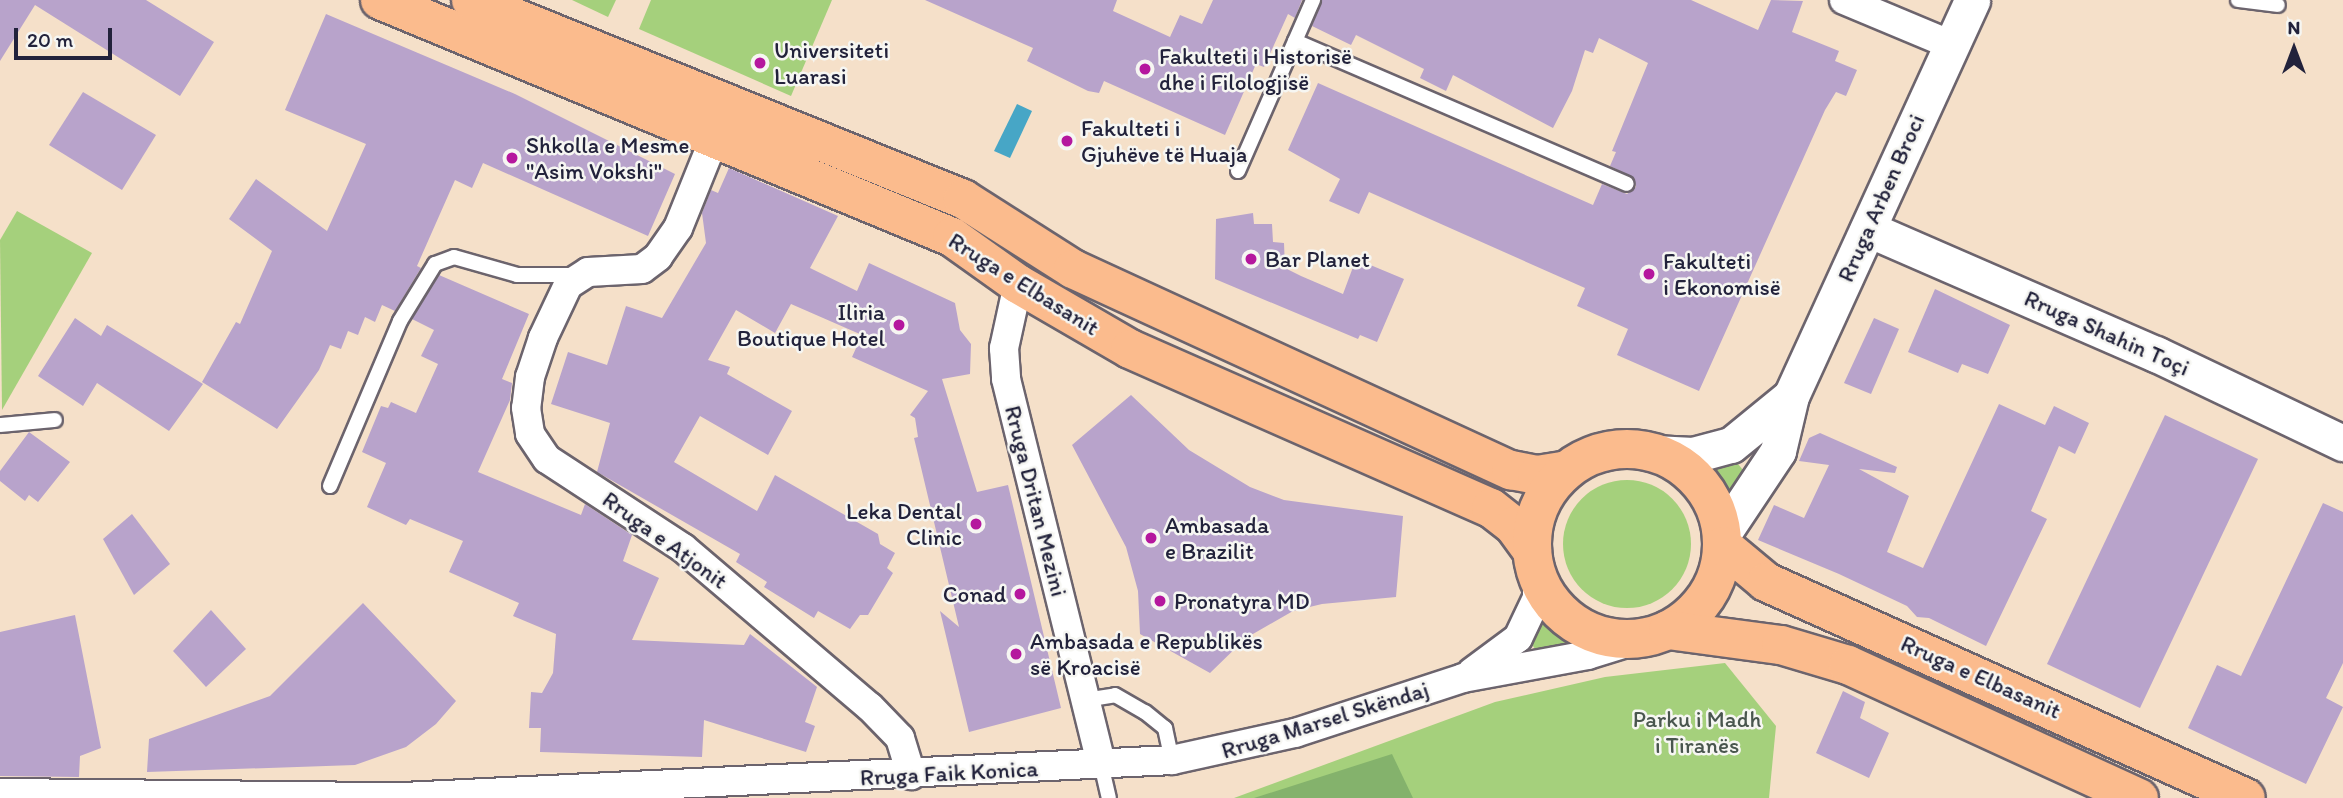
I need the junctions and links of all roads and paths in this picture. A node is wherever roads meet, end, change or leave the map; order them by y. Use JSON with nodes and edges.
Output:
{"nodes":[{"id":1,"x":380,"y":0,"type":"edge"},
{"id":2,"x":471,"y":0,"type":"edge"},
{"id":3,"x":1313,"y":0,"type":"edge"},
{"id":4,"x":1844,"y":0,"type":"edge"},
{"id":5,"x":1972,"y":0,"type":"edge"},
{"id":6,"x":2238,"y":0,"type":"edge"},
{"id":7,"x":2278,"y":5,"type":"dead end"},
{"id":8,"x":1295,"y":41,"type":"junction"},
{"id":9,"x":1949,"y":44,"type":"junction"},
{"id":10,"x":715,"y":139,"type":"junction"},
{"id":11,"x":1238,"y":172,"type":"dead end"},
{"id":12,"x":1627,"y":184,"type":"dead end"},
{"id":13,"x":1868,"y":229,"type":"junction"},
{"id":14,"x":579,"y":275,"type":"junction"},
{"id":15,"x":1018,"y":284,"type":"junction"},
{"id":16,"x":1791,"y":396,"type":"junction"},
{"id":17,"x":55,"y":420,"type":"dead end"},
{"id":18,"x":0,"y":425,"type":"edge"},
{"id":19,"x":2343,"y":443,"type":"edge"},
{"id":20,"x":1654,"y":453,"type":"junction"},
{"id":21,"x":1567,"y":470,"type":"junction"},
{"id":22,"x":330,"y":485,"type":"dead end"},
{"id":23,"x":1722,"y":540,"type":"junction"},
{"id":24,"x":1535,"y":563,"type":"junction"},
{"id":25,"x":1657,"y":633,"type":"junction"},
{"id":26,"x":1464,"y":678,"type":"junction"},
{"id":27,"x":1085,"y":700,"type":"junction"},
{"id":28,"x":1172,"y":760,"type":"junction"},
{"id":29,"x":1101,"y":764,"type":"junction"},
{"id":30,"x":911,"y":775,"type":"junction"},
{"id":31,"x":0,"y":793,"type":"edge"},
{"id":32,"x":1109,"y":798,"type":"edge"},
{"id":33,"x":2139,"y":798,"type":"edge"},
{"id":34,"x":2246,"y":798,"type":"edge"}],
"edges":[{"from":1,"to":10,"type":"main road","name":"Rruga e Elbasanit"},
{"from":2,"to":21,"type":"main road","name":"Rruga e Elbasanit"},
{"from":3,"to":8,"type":"lane"},
{"from":4,"to":9,"type":"street"},
{"from":5,"to":9,"type":"street","name":"Rruga Arben Broci"},
{"from":6,"to":7,"type":"lane"},
{"from":8,"to":11,"type":"lane"},
{"from":8,"to":12,"type":"lane"},
{"from":9,"to":13,"type":"street","name":"Rruga Arben Broci"},
{"from":10,"to":14,"type":"street"},
{"from":10,"to":15,"type":"main road","name":"Rruga e Elbasanit"},
{"from":13,"to":16,"type":"street","name":"Rruga Arben Broci"},
{"from":13,"to":19,"type":"street","name":"Rruga Shahin Toçi"},
{"from":14,"to":22,"type":"lane"},
{"from":14,"to":30,"type":"street","name":"Rruga e Atjonit"},
{"from":15,"to":24,"type":"main road","name":"Rruga e Elbasanit"},
{"from":15,"to":27,"type":"street","name":"Rruga Dritan Mezini"},
{"from":16,"to":20,"type":"street","name":"Rruga Arben Broci"},
{"from":16,"to":23,"type":"street","name":"Rruga Arben Broci"},
{"from":17,"to":18,"type":"lane"},
{"from":20,"to":21,"type":"main road"},
{"from":20,"to":23,"type":"main road"},
{"from":21,"to":24,"type":"main road"},
{"from":23,"to":25,"type":"main road"},
{"from":23,"to":34,"type":"main road","name":"Rruga e Elbasanit"},
{"from":24,"to":25,"type":"main road"},
{"from":24,"to":26,"type":"street","name":"Rruga Marsel Skëndaj"},
{"from":25,"to":26,"type":"street","name":"Rruga Marsel Skëndaj"},
{"from":25,"to":33,"type":"main road","name":"Rruga e Elbasanit"},
{"from":26,"to":28,"type":"street","name":"Rruga Marsel Skëndaj"},
{"from":27,"to":28,"type":"lane"},
{"from":27,"to":29,"type":"street","name":"Rruga Dritan Mezini"},
{"from":28,"to":29,"type":"street","name":"Rruga Marsel Skëndaj"},
{"from":29,"to":30,"type":"street","name":"Rruga Faik Konica"},
{"from":29,"to":32,"type":"lane","name":"Rruga Dritan Mezini"},
{"from":30,"to":31,"type":"street","name":"Rruga Faik Konica"}]}
